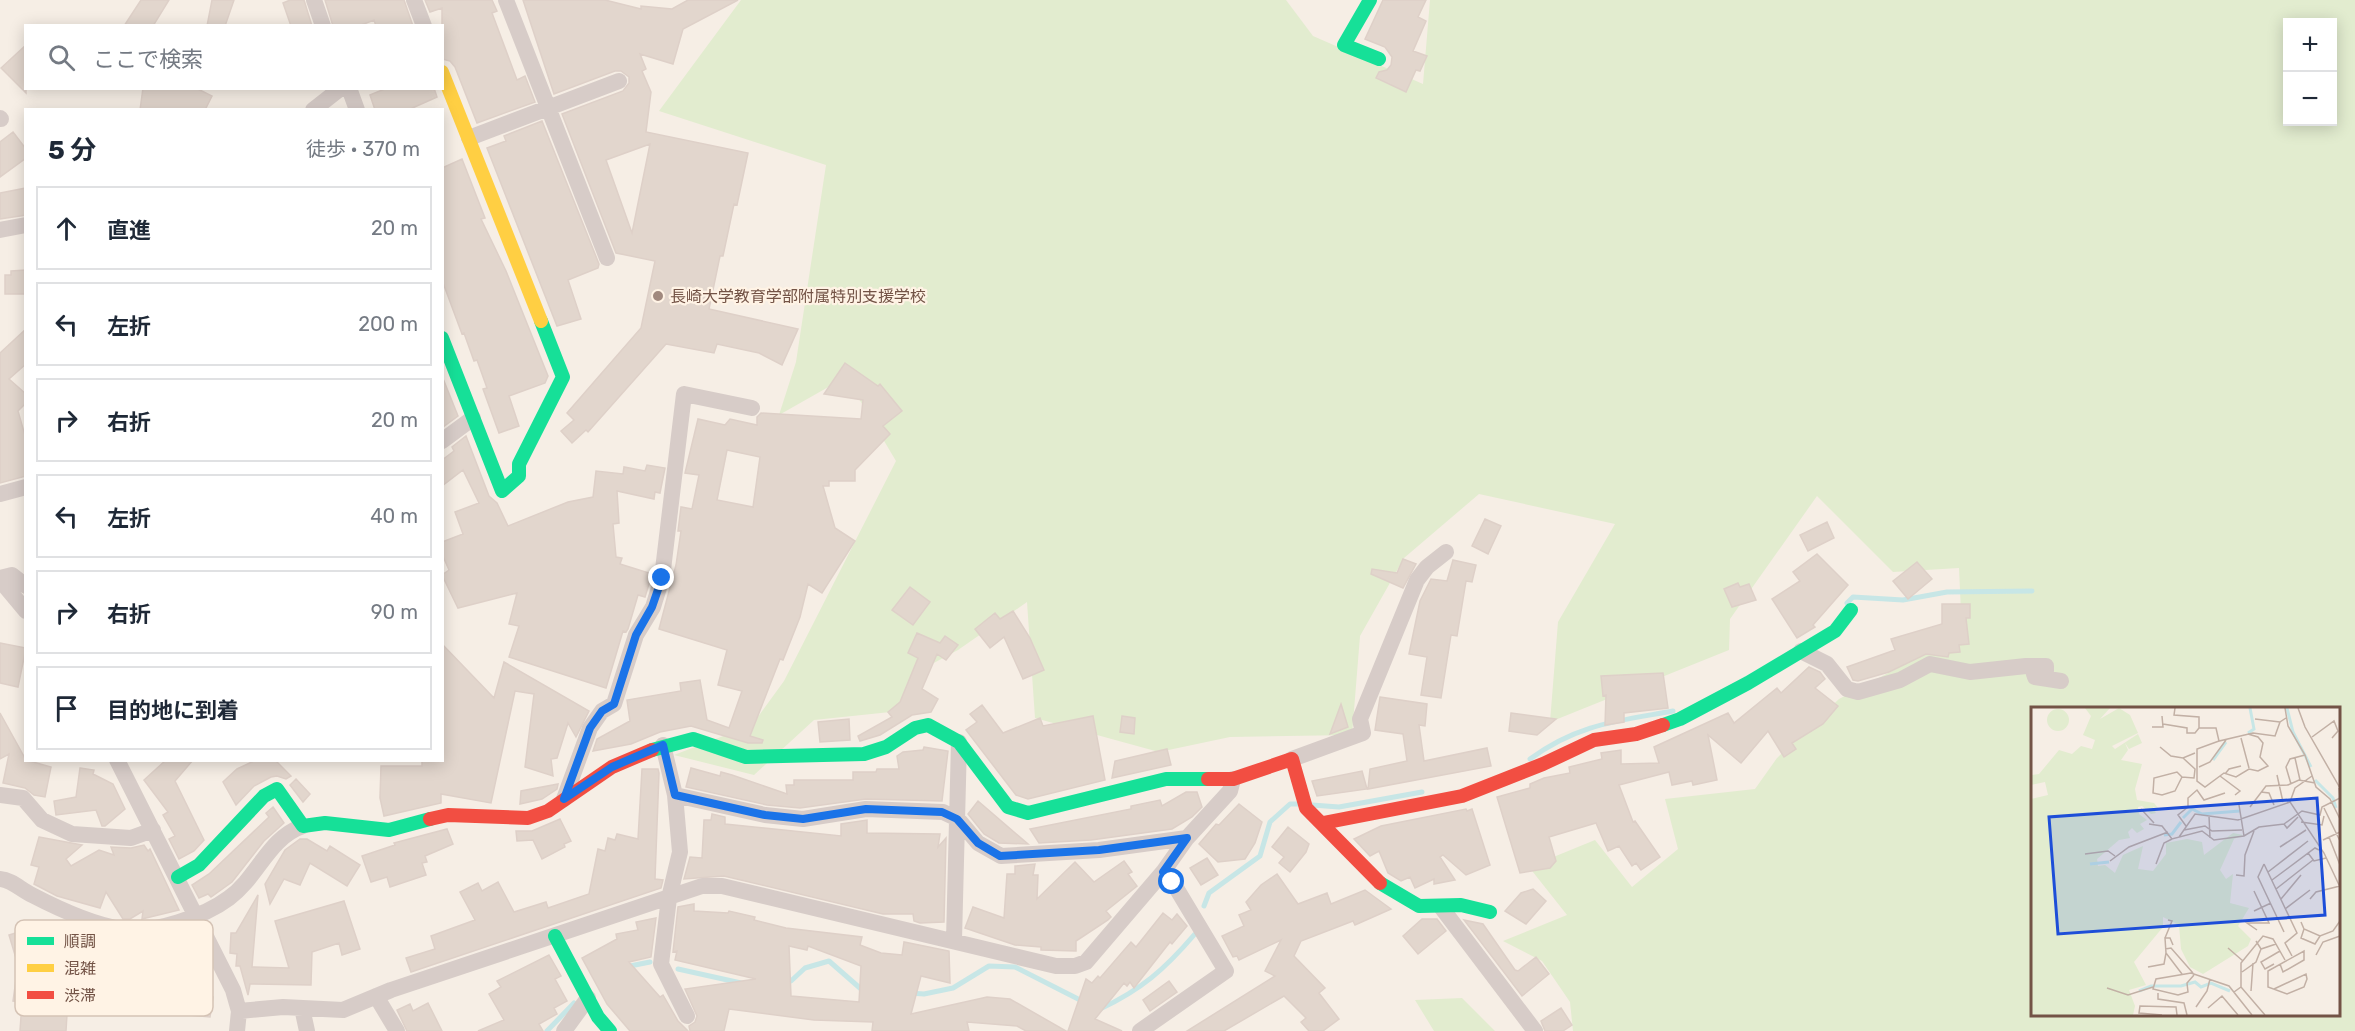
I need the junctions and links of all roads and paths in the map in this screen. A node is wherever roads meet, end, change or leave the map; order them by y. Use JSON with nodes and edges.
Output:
{"nodes":[{"id":1,"x":314,"y":0,"type":"edge"},
{"id":2,"x":414,"y":0,"type":"edge"},
{"id":3,"x":506,"y":0,"type":"edge"},
{"id":4,"x":1370,"y":0,"type":"edge"},
{"id":5,"x":322,"y":24,"type":"edge"},
{"id":6,"x":423,"y":24,"type":"edge"},
{"id":7,"x":1379,"y":59,"type":"dead end"},
{"id":8,"x":444,"y":77,"type":"edge"},
{"id":9,"x":619,"y":81,"type":"dead end"},
{"id":10,"x":338,"y":90,"type":"edge"},
{"id":11,"x":350,"y":90,"type":"edge"},
{"id":12,"x":316,"y":108,"type":"edge"},
{"id":13,"x":356,"y":108,"type":"edge"},
{"id":14,"x":548,"y":108,"type":"junction"},
{"id":15,"x":469,"y":138,"type":"junction"},
{"id":16,"x":24,"y":225,"type":"edge"},
{"id":17,"x":0,"y":230,"type":"edge"},
{"id":18,"x":607,"y":258,"type":"dead end"},
{"id":19,"x":444,"y":343,"type":"edge"},
{"id":20,"x":752,"y":408,"type":"dead end"},
{"id":21,"x":473,"y":418,"type":"junction"},
{"id":22,"x":444,"y":440,"type":"edge"},
{"id":23,"x":24,"y":487,"type":"edge"},
{"id":24,"x":0,"y":494,"type":"edge"},
{"id":25,"x":1446,"y":552,"type":"dead end"},
{"id":26,"x":0,"y":579,"type":"edge"},
{"id":27,"x":24,"y":584,"type":"edge"},
{"id":28,"x":24,"y":609,"type":"edge"},
{"id":29,"x":1851,"y":610,"type":"dead end"},
{"id":30,"x":1801,"y":651,"type":"junction"},
{"id":31,"x":2061,"y":681,"type":"dead end"},
{"id":32,"x":959,"y":742,"type":"junction"},
{"id":33,"x":663,"y":745,"type":"junction"},
{"id":34,"x":1292,"y":759,"type":"junction"},
{"id":35,"x":119,"y":762,"type":"edge"},
{"id":36,"x":1233,"y":779,"type":"junction"},
{"id":37,"x":0,"y":795,"type":"edge"},
{"id":38,"x":675,"y":795,"type":"junction"},
{"id":39,"x":564,"y":799,"type":"junction"},
{"id":40,"x":957,"y":819,"type":"junction"},
{"id":41,"x":1323,"y":823,"type":"junction"},
{"id":42,"x":303,"y":826,"type":"junction"},
{"id":43,"x":153,"y":830,"type":"junction"},
{"id":44,"x":1187,"y":838,"type":"junction"},
{"id":45,"x":1163,"y":872,"type":"junction"},
{"id":46,"x":178,"y":877,"type":"junction"},
{"id":47,"x":0,"y":879,"type":"edge"},
{"id":48,"x":669,"y":898,"type":"junction"},
{"id":49,"x":1441,"y":907,"type":"junction"},
{"id":50,"x":1490,"y":912,"type":"dead end"},
{"id":51,"x":195,"y":915,"type":"junction"},
{"id":52,"x":94,"y":920,"type":"edge"},
{"id":53,"x":186,"y":920,"type":"edge"},
{"id":54,"x":198,"y":920,"type":"edge"},
{"id":55,"x":555,"y":936,"type":"junction"},
{"id":56,"x":954,"y":940,"type":"junction"},
{"id":57,"x":213,"y":951,"type":"edge"},
{"id":58,"x":376,"y":996,"type":"junction"},
{"id":59,"x":588,"y":998,"type":"junction"},
{"id":60,"x":302,"y":1008,"type":"junction"},
{"id":61,"x":239,"y":1011,"type":"junction"},
{"id":62,"x":687,"y":1016,"type":"dead end"},
{"id":63,"x":237,"y":1031,"type":"edge"},
{"id":64,"x":307,"y":1031,"type":"edge"},
{"id":65,"x":397,"y":1031,"type":"edge"},
{"id":66,"x":564,"y":1031,"type":"edge"},
{"id":67,"x":610,"y":1031,"type":"edge"},
{"id":68,"x":1140,"y":1031,"type":"edge"},
{"id":69,"x":1535,"y":1031,"type":"edge"}],
"edges":[{"from":1,"to":5,"type":"street"},
{"from":2,"to":6,"type":"street"},
{"from":3,"to":14,"type":"street"},
{"from":4,"to":7,"type":"street"},
{"from":8,"to":15,"type":"street"},
{"from":9,"to":14,"type":"street"},
{"from":10,"to":12,"type":"street"},
{"from":11,"to":13,"type":"street"},
{"from":14,"to":15,"type":"street"},
{"from":14,"to":18,"type":"street"},
{"from":15,"to":21,"type":"street"},
{"from":16,"to":17,"type":"street"},
{"from":19,"to":21,"type":"street"},
{"from":20,"to":39,"type":"street"},
{"from":21,"to":22,"type":"street"},
{"from":23,"to":24,"type":"street"},
{"from":25,"to":34,"type":"street"},
{"from":26,"to":27,"type":"street"},
{"from":26,"to":28,"type":"street"},
{"from":29,"to":30,"type":"street"},
{"from":30,"to":31,"type":"street"},
{"from":30,"to":41,"type":"street"},
{"from":32,"to":33,"type":"street"},
{"from":32,"to":36,"type":"street"},
{"from":32,"to":40,"type":"street"},
{"from":33,"to":38,"type":"street"},
{"from":33,"to":39,"type":"street"},
{"from":34,"to":36,"type":"street"},
{"from":34,"to":41,"type":"street"},
{"from":35,"to":43,"type":"street"},
{"from":36,"to":44,"type":"street"},
{"from":37,"to":43,"type":"street"},
{"from":38,"to":40,"type":"street"},
{"from":38,"to":48,"type":"street"},
{"from":39,"to":42,"type":"street"},
{"from":40,"to":44,"type":"street"},
{"from":40,"to":56,"type":"street"},
{"from":41,"to":49,"type":"street"},
{"from":42,"to":46,"type":"street"},
{"from":42,"to":51,"type":"street"},
{"from":43,"to":46,"type":"street"},
{"from":44,"to":45,"type":"street"},
{"from":45,"to":56,"type":"street"},
{"from":45,"to":68,"type":"street"},
{"from":46,"to":51,"type":"street"},
{"from":47,"to":52,"type":"street"},
{"from":48,"to":55,"type":"street"},
{"from":48,"to":56,"type":"street"},
{"from":48,"to":62,"type":"street"},
{"from":49,"to":50,"type":"street"},
{"from":49,"to":69,"type":"street"},
{"from":51,"to":53,"type":"street"},
{"from":51,"to":54,"type":"street"},
{"from":55,"to":58,"type":"street"},
{"from":55,"to":59,"type":"street"},
{"from":57,"to":61,"type":"street"},
{"from":58,"to":60,"type":"street"},
{"from":58,"to":65,"type":"street"},
{"from":59,"to":66,"type":"street"},
{"from":59,"to":67,"type":"street"},
{"from":60,"to":61,"type":"street"},
{"from":60,"to":64,"type":"street"},
{"from":61,"to":63,"type":"street"}]}
